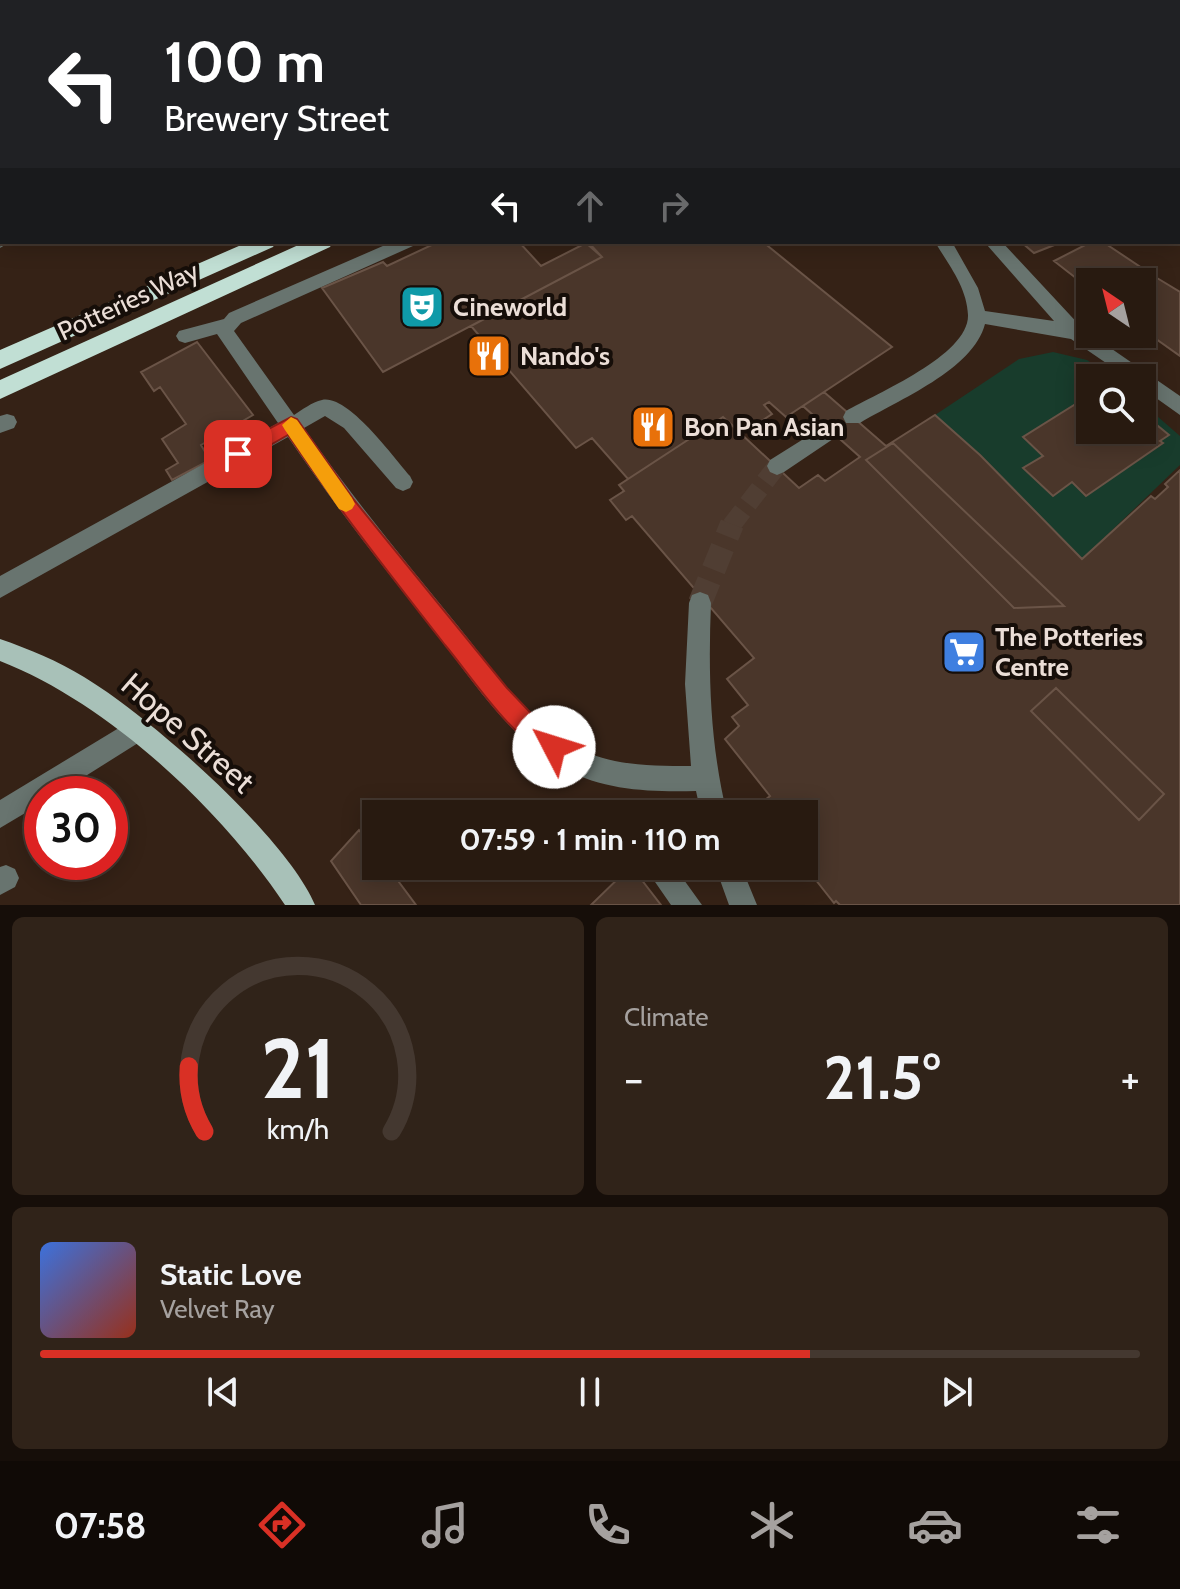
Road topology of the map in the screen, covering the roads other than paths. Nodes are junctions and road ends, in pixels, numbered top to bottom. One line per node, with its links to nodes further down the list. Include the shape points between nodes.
1 (261, 244): 12 (highway, Potteries Way)
2 (319, 244): 15 (highway, Potteries Way)
3 (403, 244): 7 (street)
4 (944, 244): 6 (street, via 965,277)
5 (995, 245): 8 (street)
6 (976, 316): 9 (street); 17 (street, via 971,337 956,353)
7 (230, 321): 10 (street); 18 (street, via 224,331)
8 (1076, 333)
9 (1076, 334)
10 (185, 336)
11 (1098, 348): 13 (street)
12 (0, 360)
13 (1121, 364)
14 (1156, 389): 16 (street)
15 (0, 390)
16 (1180, 407)
17 (853, 417)
18 (291, 424): 21 (street, via 325,407 351,422); 22 (street); 26 (street, via 356,518 535,733 573,760 607,772 649,779)
19 (829, 431): 20 (street)
20 (777, 466)
21 (403, 482)
22 (0, 588)
23 (700, 603): 26 (street, via 697,727)
24 (0, 650): 25 (main road, Hope Street, via 60,675)
25 (137, 729): 28 (street); 31 (main road, Hope Street, via 232,815)
26 (705, 778): 27 (street)
27 (710, 800)
28 (0, 815)
29 (668, 880): 32 (street)
30 (733, 880): 33 (street)
31 (301, 905)
32 (688, 905)
33 (743, 905)

